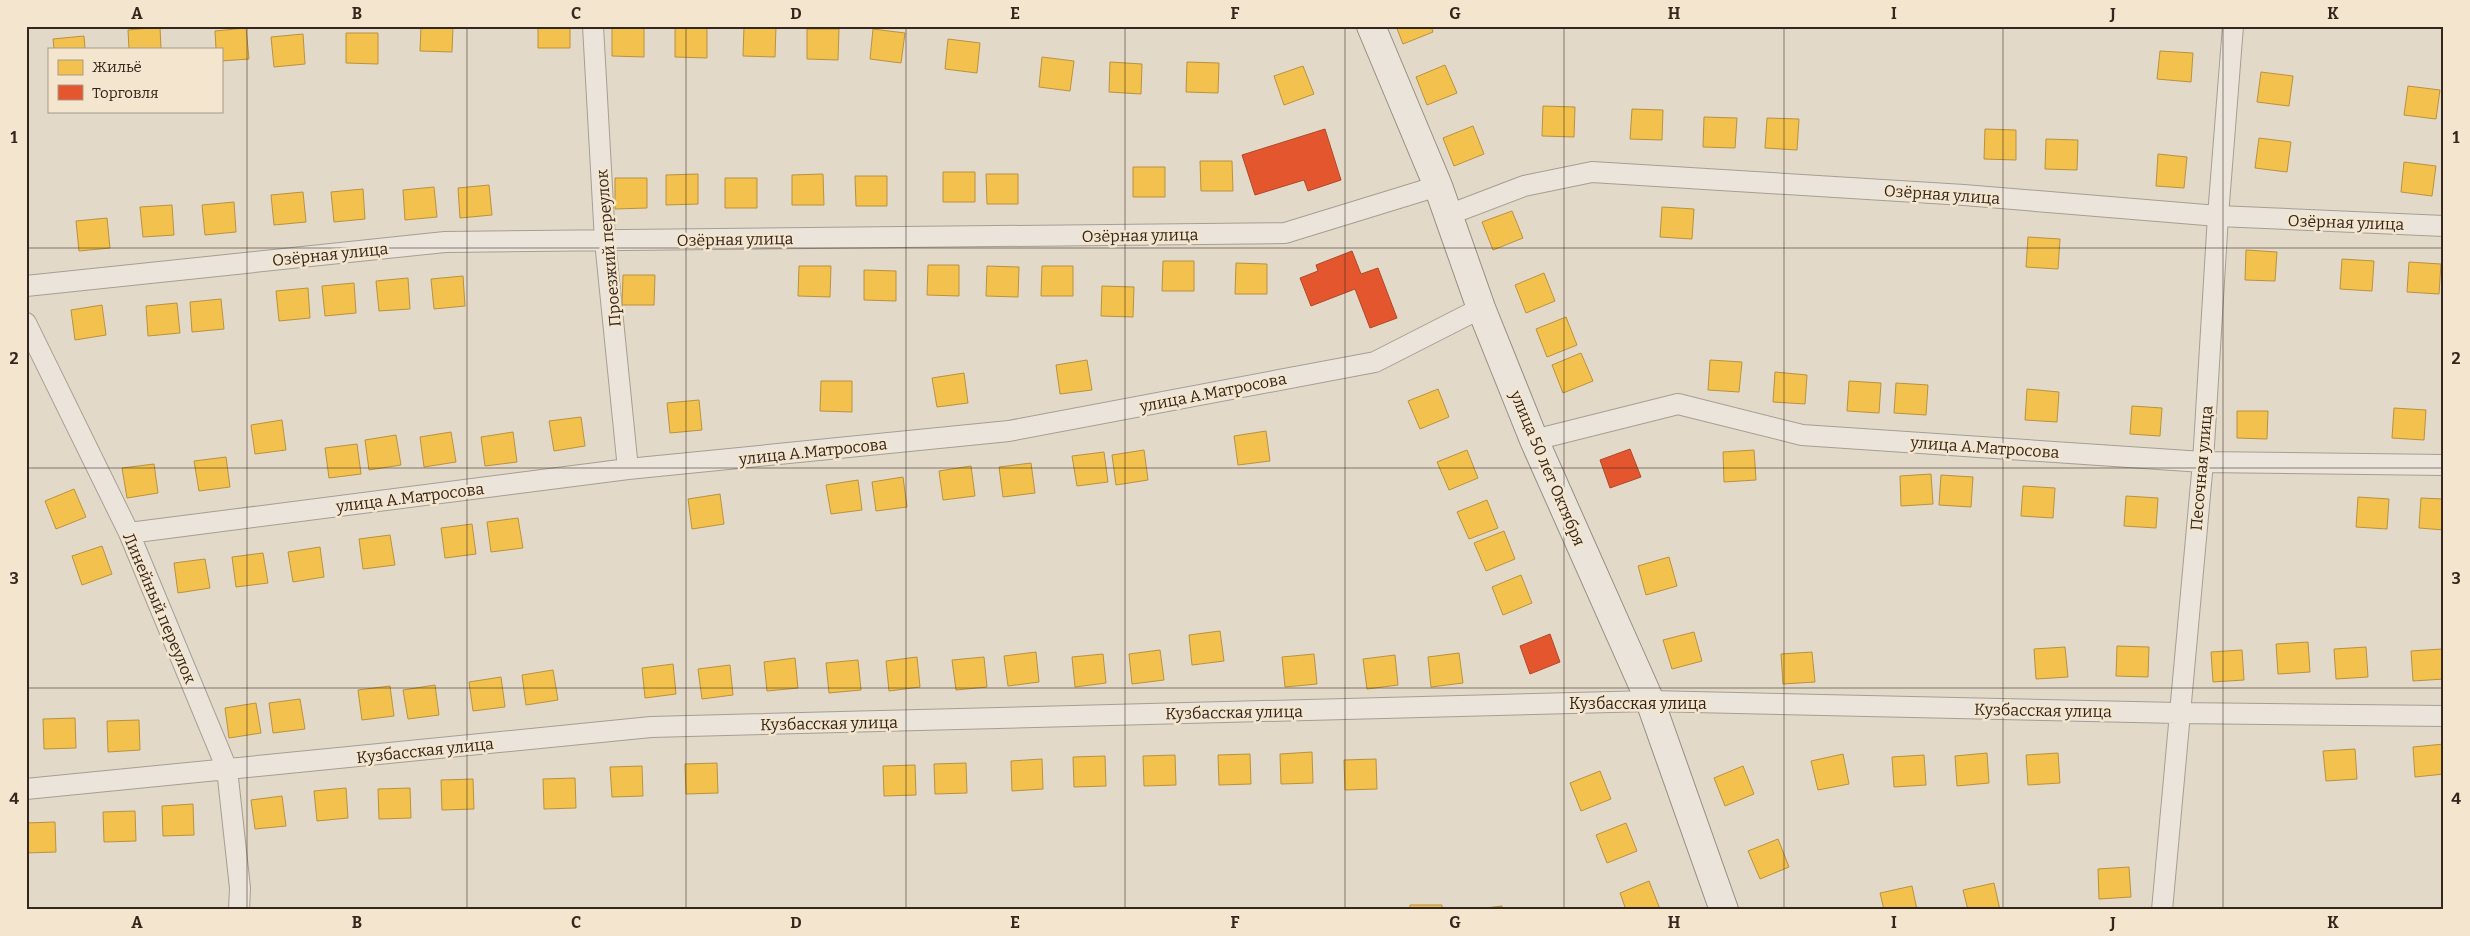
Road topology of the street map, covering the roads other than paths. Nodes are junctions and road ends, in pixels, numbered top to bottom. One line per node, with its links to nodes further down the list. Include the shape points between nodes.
1 (593, 26): 8 (street, Проезжий переулок)
2 (1371, 26): 4 (main road, улица 50 лет Октября)
3 (2233, 26): 6 (street, Песочная улица)
4 (1438, 186): 5 (main road, улица 50 лет Октября); 8 (street, Озёрная улица, via 1285,233)
5 (1448, 216): 6 (street, Озёрная улица, via 1524,186 1592,172 1964,195); 10 (main road, улица 50 лет Октября)
6 (2218, 216): 7 (street, Озёрная улица); 13 (street, Песочная улица)
7 (2444, 226)
8 (606, 241): 9 (street, Озёрная улица, via 445,242); 15 (street, Проезжий переулок)
9 (26, 286)
10 (1481, 308): 12 (main road, улица 50 лет Октября); 15 (street, улица А.Матросова, via 1375,362 1028,428)
11 (26, 322): 16 (street, Линейный переулок)
12 (1534, 440): 13 (street, улица А.Матросова, via 1678,404 1802,435); 17 (main road, улица 50 лет Октября)
13 (2203, 462): 14 (street, улица А.Матросова); 18 (street, Песочная улица)
14 (2444, 465)
15 (628, 469): 16 (street, улица А.Матросова)
16 (129, 533): 20 (street, Линейный переулок)
17 (1650, 701): 18 (street, Кузбасская улица); 20 (street, Кузбасская улица, via 651,727); 23 (main road, улица 50 лет Октября)
18 (2178, 713): 19 (street, Кузбасская улица); 24 (street, Песочная улица)
19 (2444, 716)
20 (227, 769): 21 (street, Кузбасская улица); 22 (street, Линейный переулок, via 240,888)
21 (26, 789)
22 (239, 910)
23 (1724, 910)
24 (2162, 910)

